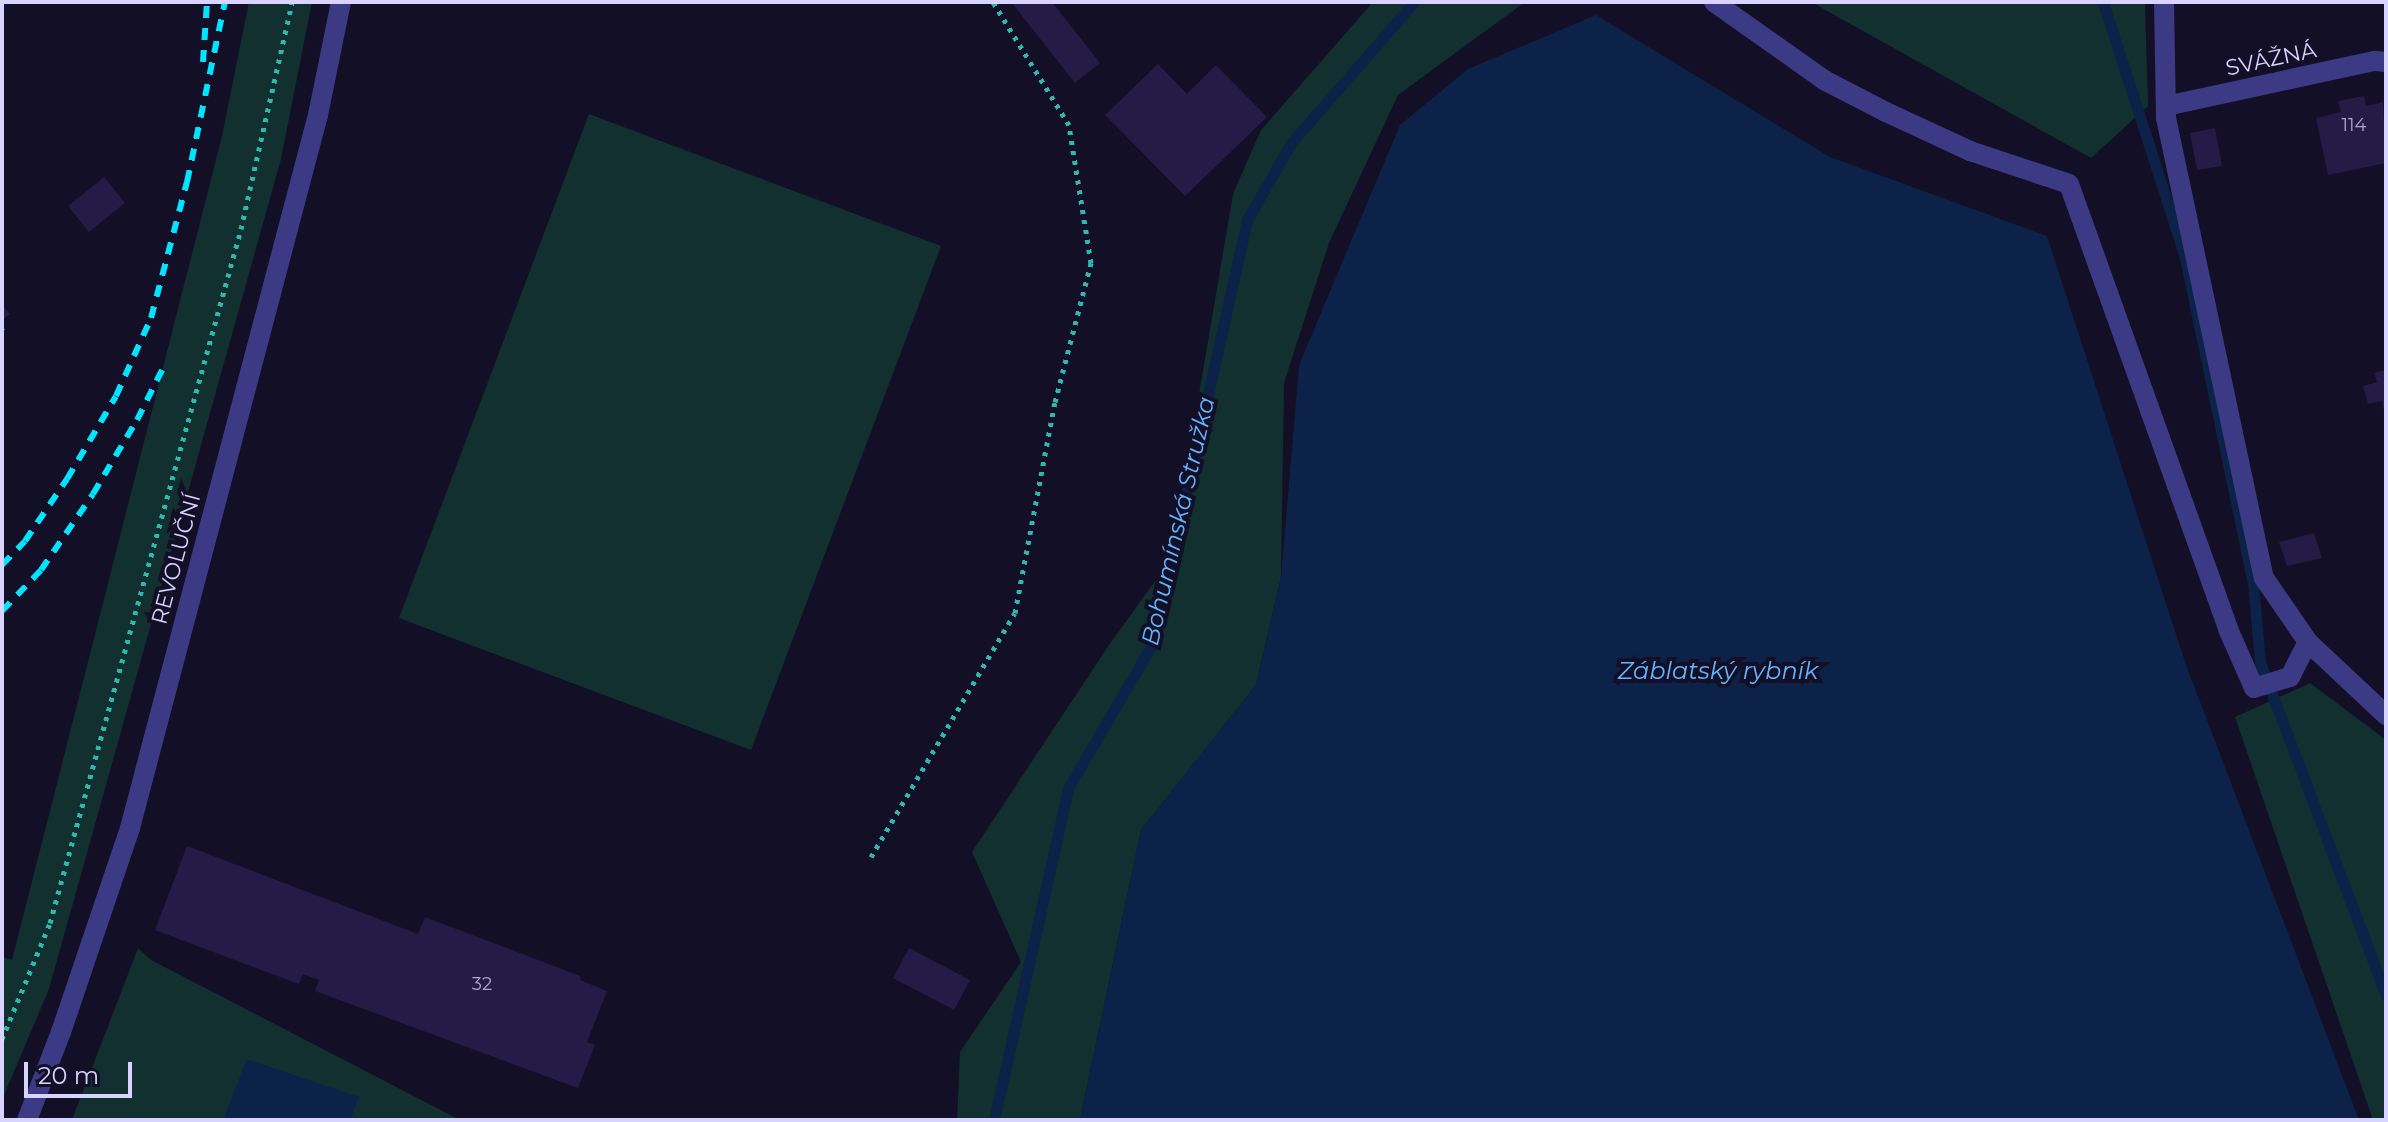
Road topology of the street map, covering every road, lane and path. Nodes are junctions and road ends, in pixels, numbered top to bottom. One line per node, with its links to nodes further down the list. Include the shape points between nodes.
1 (292, 2): 11 (path, via 241,229 54,908)
2 (341, 2): 12 (street, REVOLUČNÍ, via 318,115 130,828)
3 (993, 2): 10 (path, via 1069,125 1091,263 1055,402 1015,613)
4 (1714, 2): 8 (street, via 1824,80 1886,112 1970,151 2069,184 2254,688 2290,677)
5 (2164, 2): 7 (street)
6 (2386, 62): 7 (street, SVÁŽNÁ)
7 (2166, 106): 8 (street, via 2264,578)
8 (2308, 642): 9 (street)
9 (2386, 715)
10 (871, 857)
11 (2, 1039)
12 (27, 1120)

